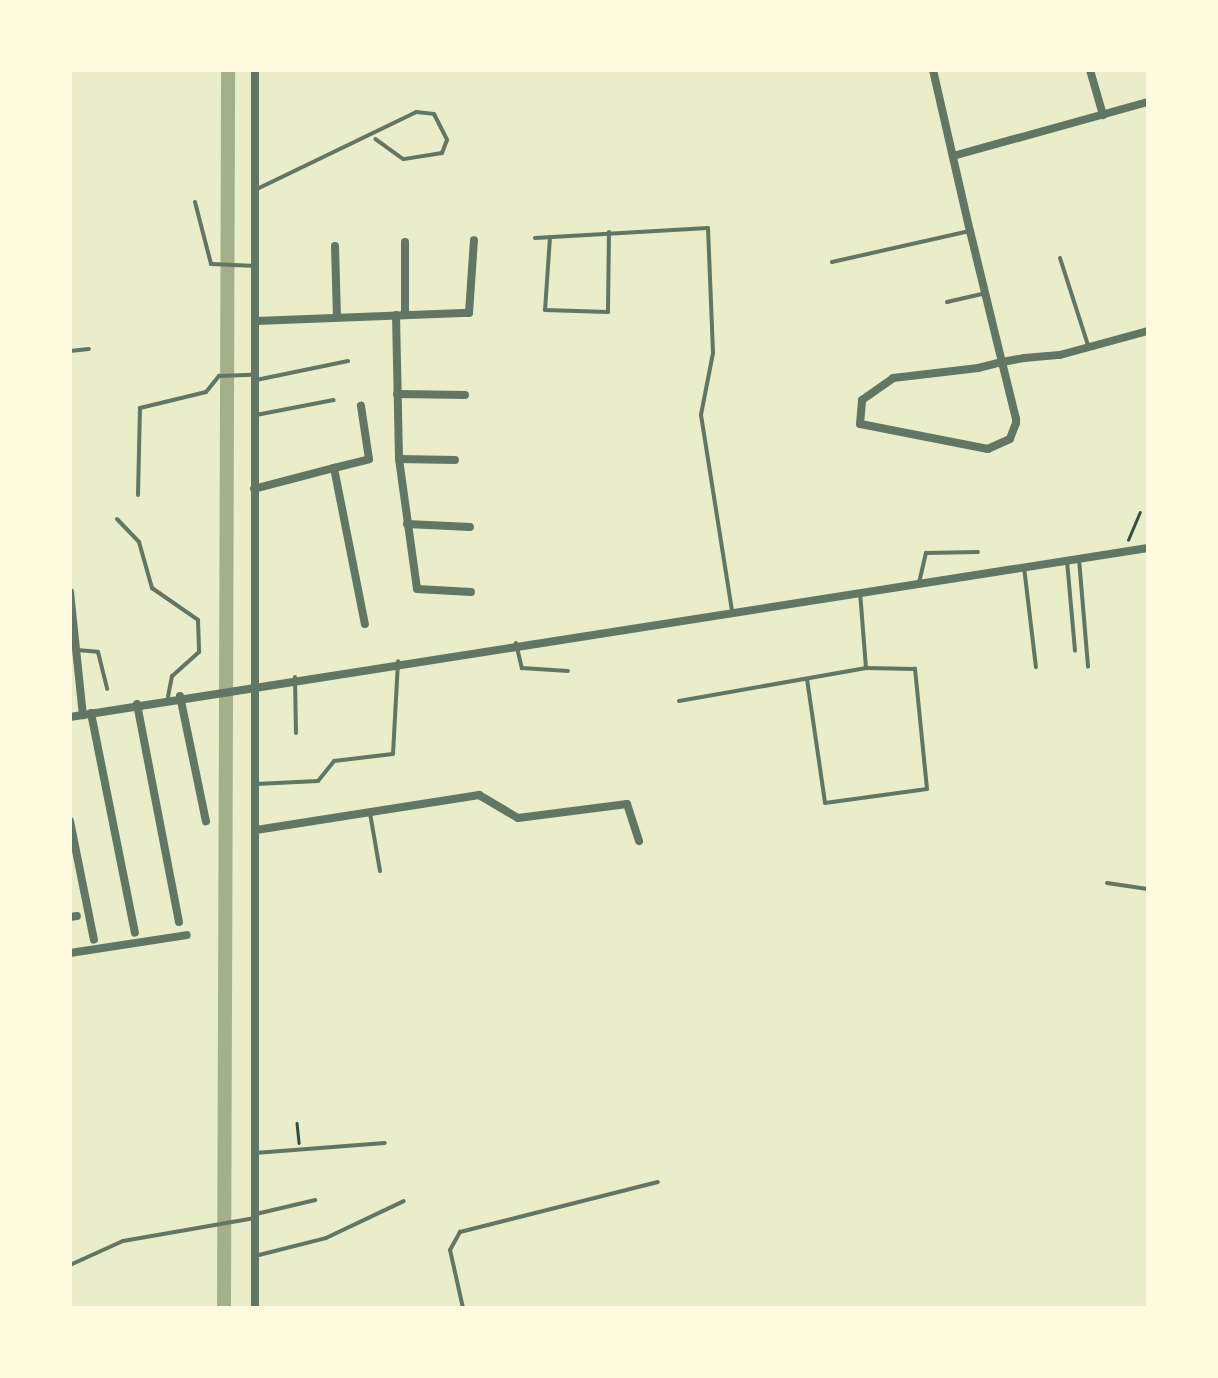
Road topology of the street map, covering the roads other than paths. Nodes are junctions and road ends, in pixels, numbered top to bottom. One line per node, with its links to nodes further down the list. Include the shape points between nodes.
1 (255, 70): 8 (street)
2 (933, 70): 7 (street)
3 (1090, 70): 5 (street)
4 (1148, 102): 5 (street)
5 (1102, 114): 7 (street)
6 (375, 139): 6 (lane, via 403,159 442,152 447,140 442,122 425,111); 8 (lane)
7 (953, 156): 11 (street)
8 (256, 190): 19 (street)
9 (196, 202): 19 (lane, via 209,260 224,267)
10 (610, 231): 12 (lane); 12 (lane, via 608,312 545,310); 54 (lane, via 708,228 712,353 700,415)
11 (970, 231): 18 (lane); 20 (street)
12 (550, 236): 13 (lane)
13 (534, 238)
14 (474, 240): 22 (street, via 472,311)
15 (404, 242): 22 (street)
16 (335, 246): 23 (street)
17 (1060, 258): 26 (lane)
18 (832, 262)
19 (256, 266): 24 (street)
20 (985, 293): 21 (lane); 30 (street)
21 (948, 302)
22 (400, 315): 23 (street); 32 (street)
23 (337, 316): 24 (street)
24 (256, 321): 31 (street)
25 (1148, 331): 26 (street)
26 (1088, 345): 30 (street)
27 (89, 349): 28 (lane)
28 (70, 350)
29 (348, 361): 31 (lane)
30 (1002, 362): 30 (street, via 1016,423 1000,447 860,424 862,400 881,382)
31 (256, 378): 36 (street); 41 (lane, via 224,376 206,392 140,408)
32 (397, 394): 33 (street); 37 (street)
33 (465, 395)
34 (334, 400): 36 (lane)
35 (361, 406): 39 (street, via 369,459)
36 (256, 415): 40 (street)
37 (399, 460): 38 (street); 43 (street)
38 (455, 460)
39 (334, 468): 40 (street); 55 (street)
40 (254, 489): 66 (street)
41 (138, 495)
42 (117, 519): 69 (lane, via 138,542 152,588 198,620 196,659 172,676)
43 (408, 524): 44 (street); 52 (street, via 420,592)
44 (470, 527)
45 (1148, 548): 47 (street)
46 (978, 552): 50 (lane, via 926,553)
47 (1080, 559): 48 (street); 61 (lane)
48 (1067, 561): 49 (street); 57 (lane)
49 (1024, 567): 50 (street); 60 (lane)
50 (919, 583): 53 (street)
51 (70, 592): 58 (street)
52 (472, 592)
53 (860, 592): 54 (street); 62 (lane)
54 (732, 611): 56 (street)
55 (366, 624)
56 (516, 643): 59 (street); 63 (lane, via 522,668)
57 (1075, 651)
58 (75, 656): 67 (lane, via 98,652); 72 (street)
59 (398, 661): 64 (street); 75 (lane, via 392,754 334,760 318,781)
60 (1036, 667)
61 (1088, 667)
62 (866, 668): 65 (lane); 65 (lane, via 916,669 927,788 824,803)
63 (568, 671)
64 (295, 678): 66 (street); 74 (lane)
65 (807, 678): 70 (lane)
66 (257, 684): 68 (street); 75 (street)
67 (108, 689)
68 (180, 696): 69 (street); 78 (street)
69 (168, 698): 71 (street)
70 (678, 701)
71 (137, 704): 72 (street); 84 (street)
72 (87, 714): 73 (street); 85 (street)
73 (70, 718)
74 (296, 733)
75 (256, 784): 79 (street)
76 (370, 808): 79 (street); 80 (street, via 478,796 518,818 620,803 631,808); 81 (lane)
77 (70, 821): 87 (street)
78 (206, 821)
79 (256, 830): 90 (street)
80 (639, 841)
81 (380, 870)
82 (1106, 884): 83 (lane)
83 (1148, 888)
84 (179, 922)
85 (134, 933)
86 (186, 935): 88 (street)
87 (94, 940)
88 (70, 953)
89 (384, 1143): 90 (lane)
90 (255, 1153): 94 (street)
91 (658, 1182): 98 (lane, via 460,1232 450,1250)
92 (316, 1200): 94 (lane)
93 (404, 1201): 95 (lane, via 326,1238)
94 (256, 1216): 95 (street); 96 (lane, via 124,1241)
95 (255, 1256): 97 (street)
96 (70, 1265)
97 (256, 1308)
98 (463, 1308)

